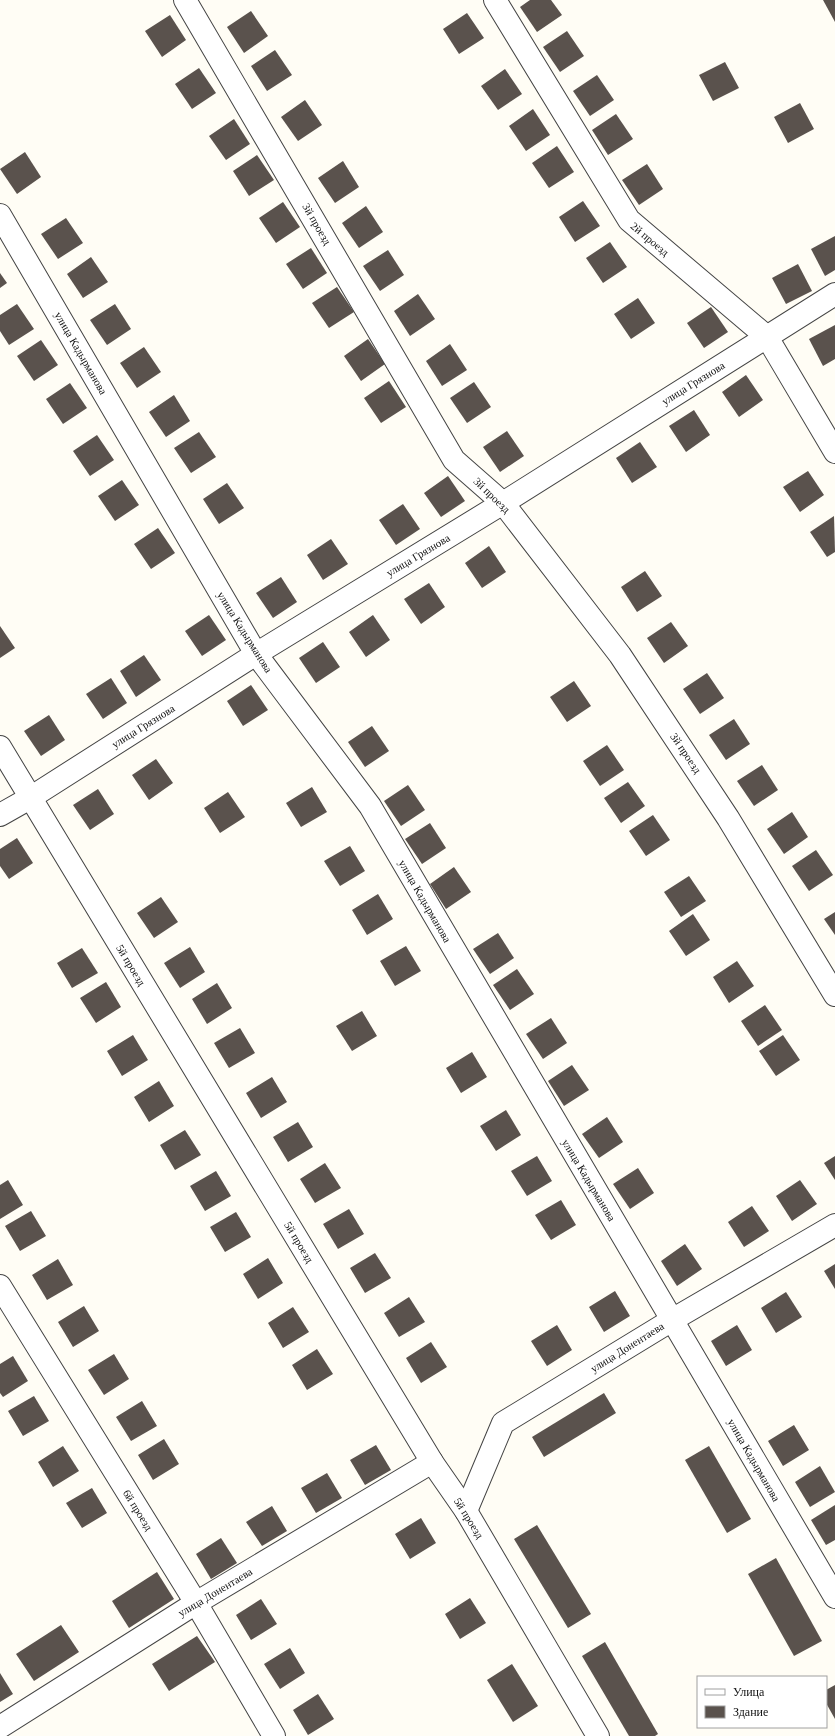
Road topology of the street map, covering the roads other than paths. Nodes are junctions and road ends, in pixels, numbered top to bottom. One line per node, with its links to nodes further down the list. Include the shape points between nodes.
1 (185, 0): 7 (street, 3й проезд, via 454,460)
2 (495, 0): 5 (street, 2й проезд, via 628,220)
3 (0, 215): 8 (street, улица Кадырманова)
4 (835, 294): 5 (street, улица Грязнова)
5 (767, 337): 6 (street, 2й проезд); 7 (street, улица Грязнова)
6 (835, 452)
7 (503, 503): 8 (street, улица Грязнова); 12 (street, 3й проезд, via 620,655 728,818)
8 (256, 654): 10 (street, улица Грязнова); 15 (street, улица Кадырманова, via 370,806)
9 (0, 747): 10 (street, 5й проезд)
10 (30, 798): 11 (street, улица Грязнова); 16 (street, 5й проезд)
11 (0, 815)
12 (835, 995)
13 (835, 1225): 15 (street, улица Донентаева)
14 (0, 1286): 19 (street, 6й проезд)
15 (672, 1320): 17 (street, улица Донентаева, via 503,1423); 18 (street, улица Кадырманова)
16 (432, 1462): 17 (street, 5й проезд); 19 (street, улица Донентаева)
17 (466, 1511): 22 (street, 5й проезд)
18 (835, 1597)
19 (196, 1603): 20 (street, улица Донентаева); 21 (street, 6й проезд)
20 (0, 1727)
21 (274, 1736)
22 (598, 1736)

